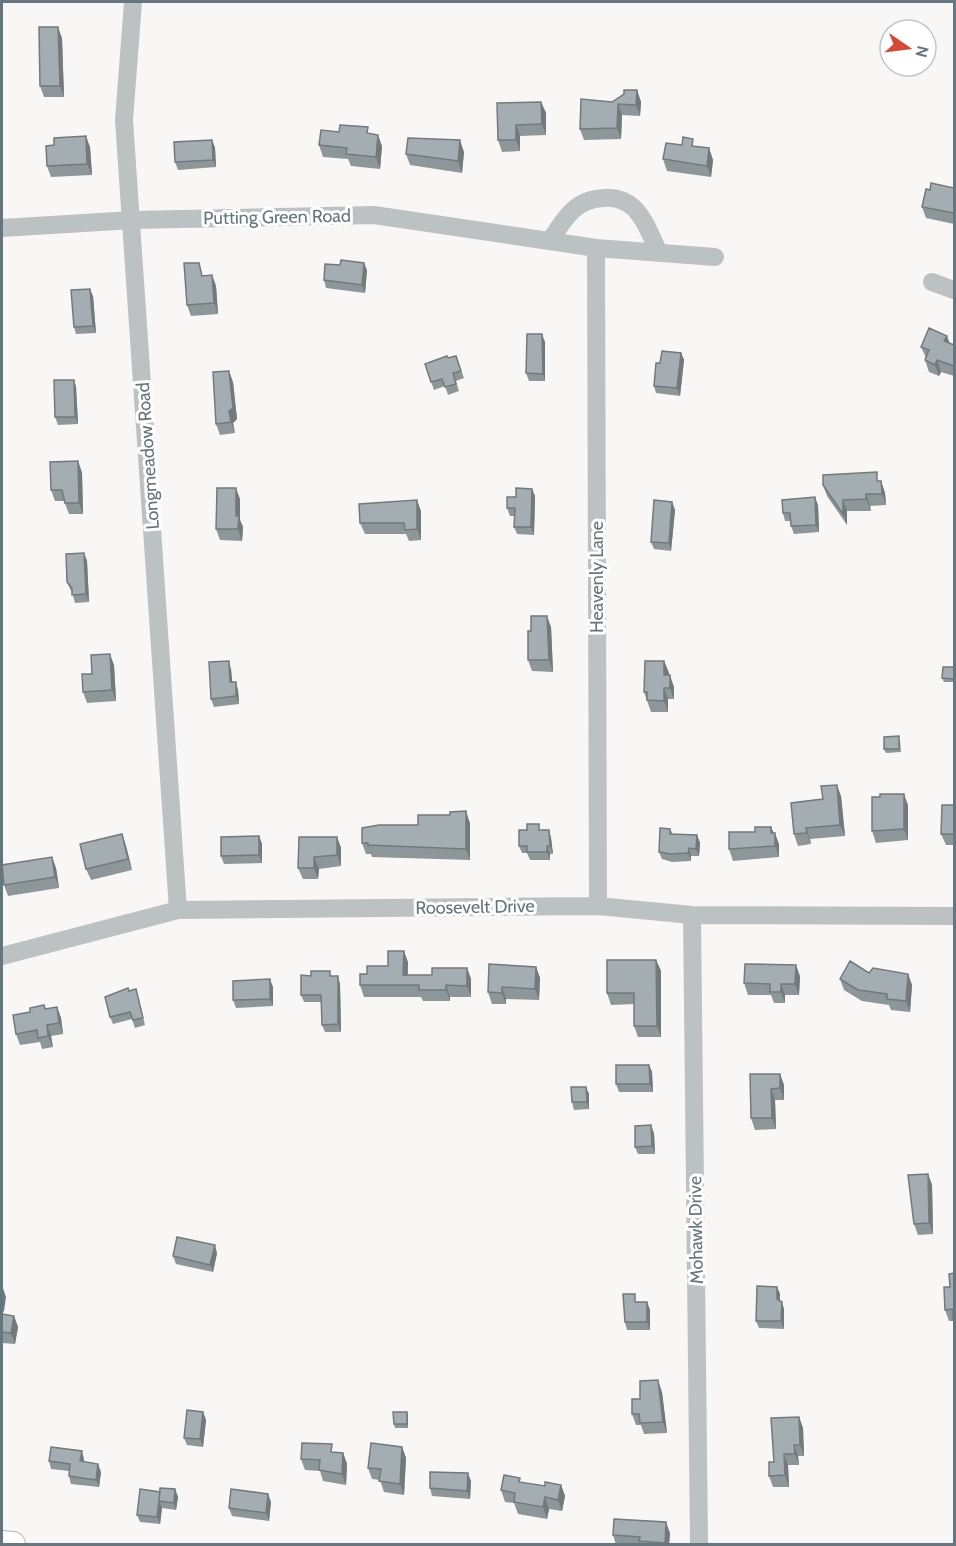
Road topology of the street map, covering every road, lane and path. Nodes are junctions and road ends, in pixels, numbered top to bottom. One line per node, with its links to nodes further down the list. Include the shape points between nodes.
1 (133, 2): 2 (street, Longmeadow Road, via 124,120)
2 (133, 220): 3 (street, Putting Green Road); 4 (street, Putting Green Road, via 374,215); 11 (street, Longmeadow Road)
3 (2, 228)
4 (550, 242): 5 (street, Putting Green Road); 6 (street, via 578,204 592,198 611,198 634,208)
5 (596, 248): 6 (street, Putting Green Road); 10 (street, Heavenly Lane)
6 (659, 253): 7 (street, Putting Green Road)
7 (715, 257)
8 (932, 282): 9 (street)
9 (954, 290)
10 (598, 906): 11 (street, Roosevelt Drive); 12 (street, Roosevelt Drive)
11 (178, 910): 14 (street, Roosevelt Drive)
12 (692, 915): 13 (street, Roosevelt Drive); 17 (street, Mohawk Drive)
13 (954, 916)
14 (2, 956)
15 (2, 1543): 16 (main road)
16 (13, 1545)
17 (699, 1545)

